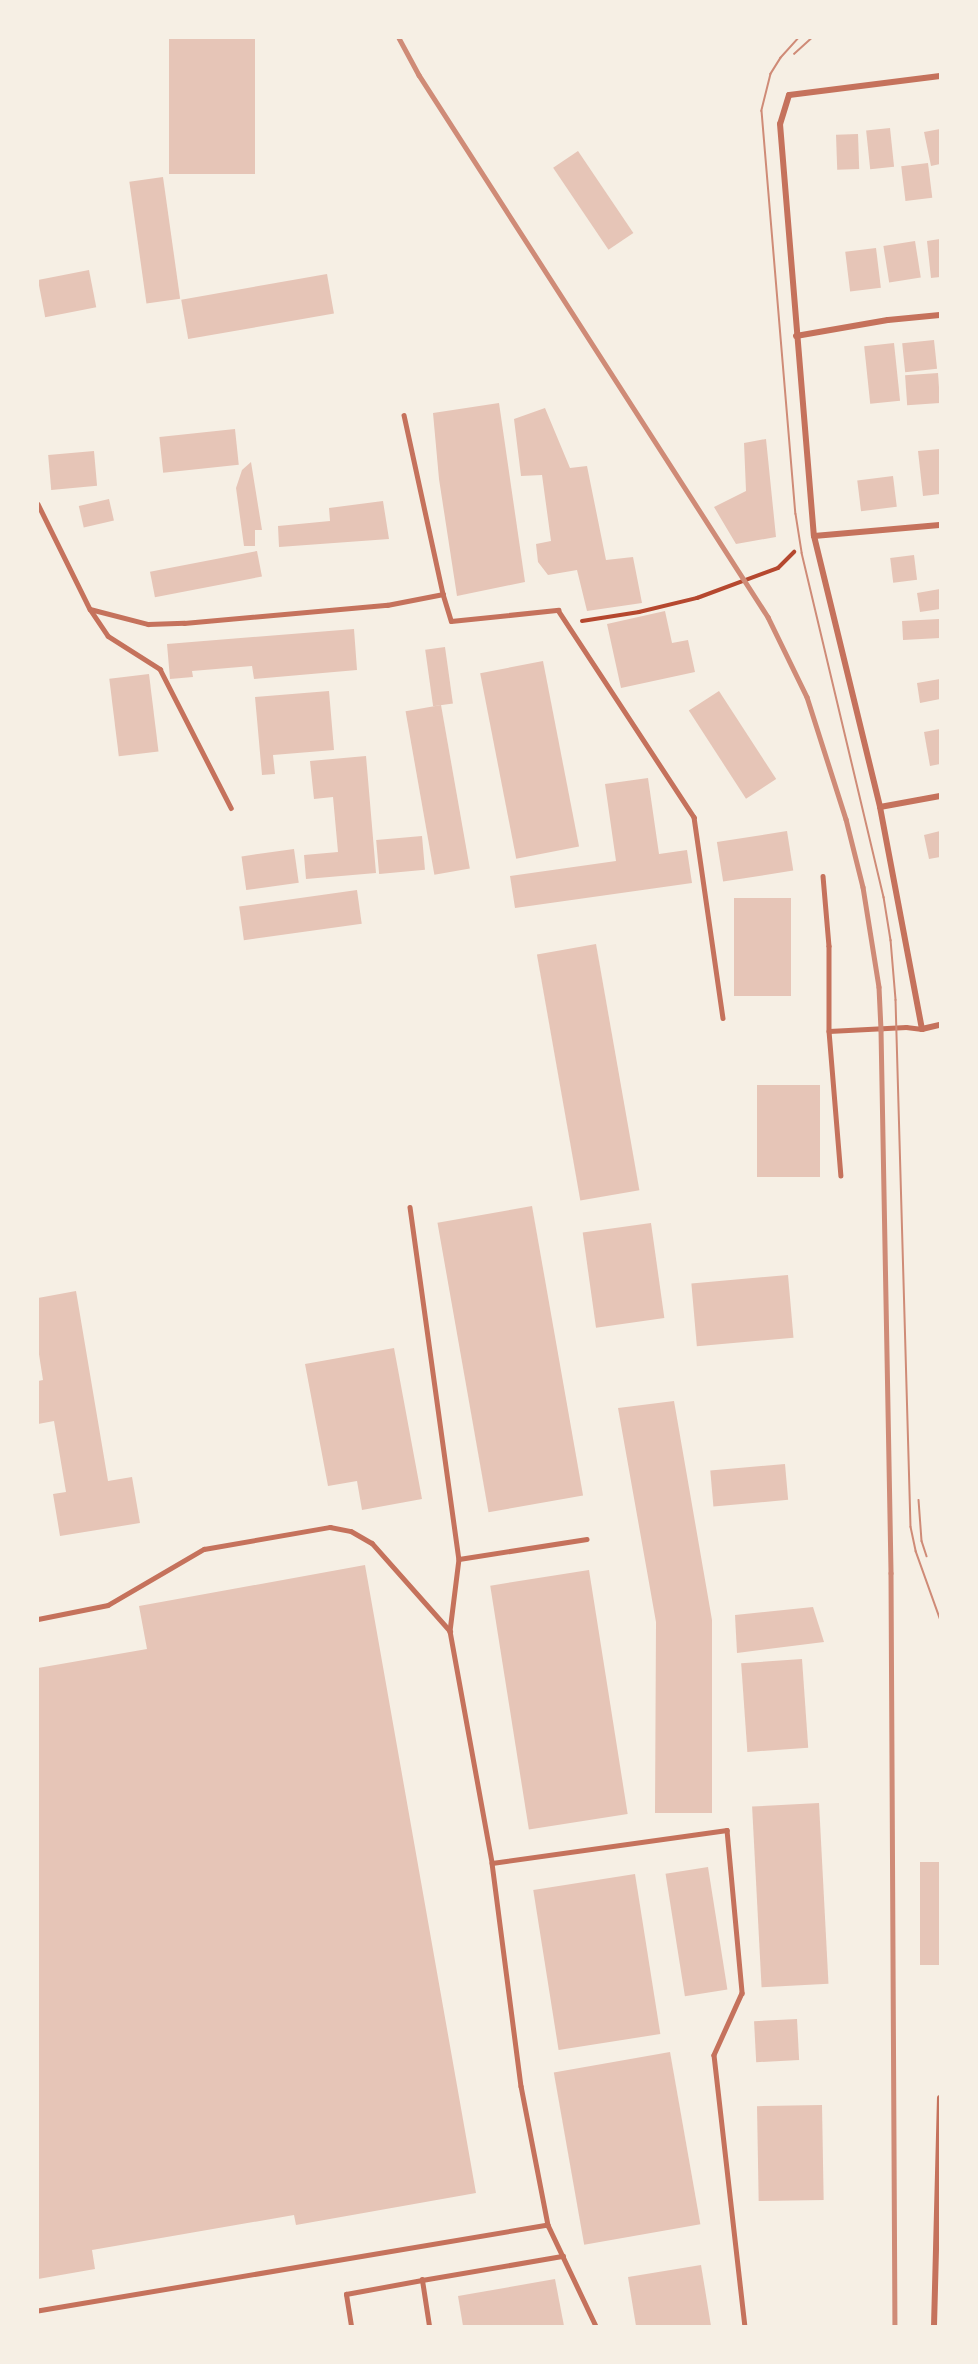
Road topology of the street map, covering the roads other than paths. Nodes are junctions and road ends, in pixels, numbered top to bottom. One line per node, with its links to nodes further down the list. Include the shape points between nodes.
1 (940, 76): 3 (street, via 789,95 780,124)
2 (940, 315): 3 (street)
3 (795, 336): 7 (street)
4 (404, 415): 8 (lane)
5 (38, 504): 9 (lane)
6 (940, 525): 7 (street)
7 (814, 536): 11 (street)
8 (443, 594): 9 (lane, via 387,605 184,623 148,624); 14 (lane, via 451,621 558,610 694,817)
9 (90, 609): 12 (lane, via 108,636 160,669)
10 (940, 796): 11 (street)
11 (880, 807): 16 (street)
12 (231, 808)
13 (823, 876): 17 (lane, via 829,946)
14 (723, 1018)
15 (940, 1025): 16 (street)
16 (922, 1029): 17 (lane)
17 (829, 1031): 18 (lane)
18 (841, 1176)
19 (410, 1207): 21 (lane)
20 (586, 1539): 21 (lane)
21 (459, 1559): 23 (lane)
22 (38, 1619): 23 (lane, via 108,1605 204,1549 330,1527 351,1531 372,1543)
23 (450, 1631): 24 (lane)
24 (492, 1863): 26 (lane, via 521,2086); 33 (lane, via 727,1830 742,1993 714,2055)
25 (940, 2098): 34 (street)
26 (548, 2226): 27 (lane); 29 (lane)
27 (563, 2256): 28 (lane); 32 (lane)
28 (422, 2280): 30 (lane, via 346,2294); 31 (lane)
29 (38, 2311)
30 (351, 2326)
31 (429, 2326)
32 (596, 2326)
33 (745, 2326)
34 (934, 2326)

